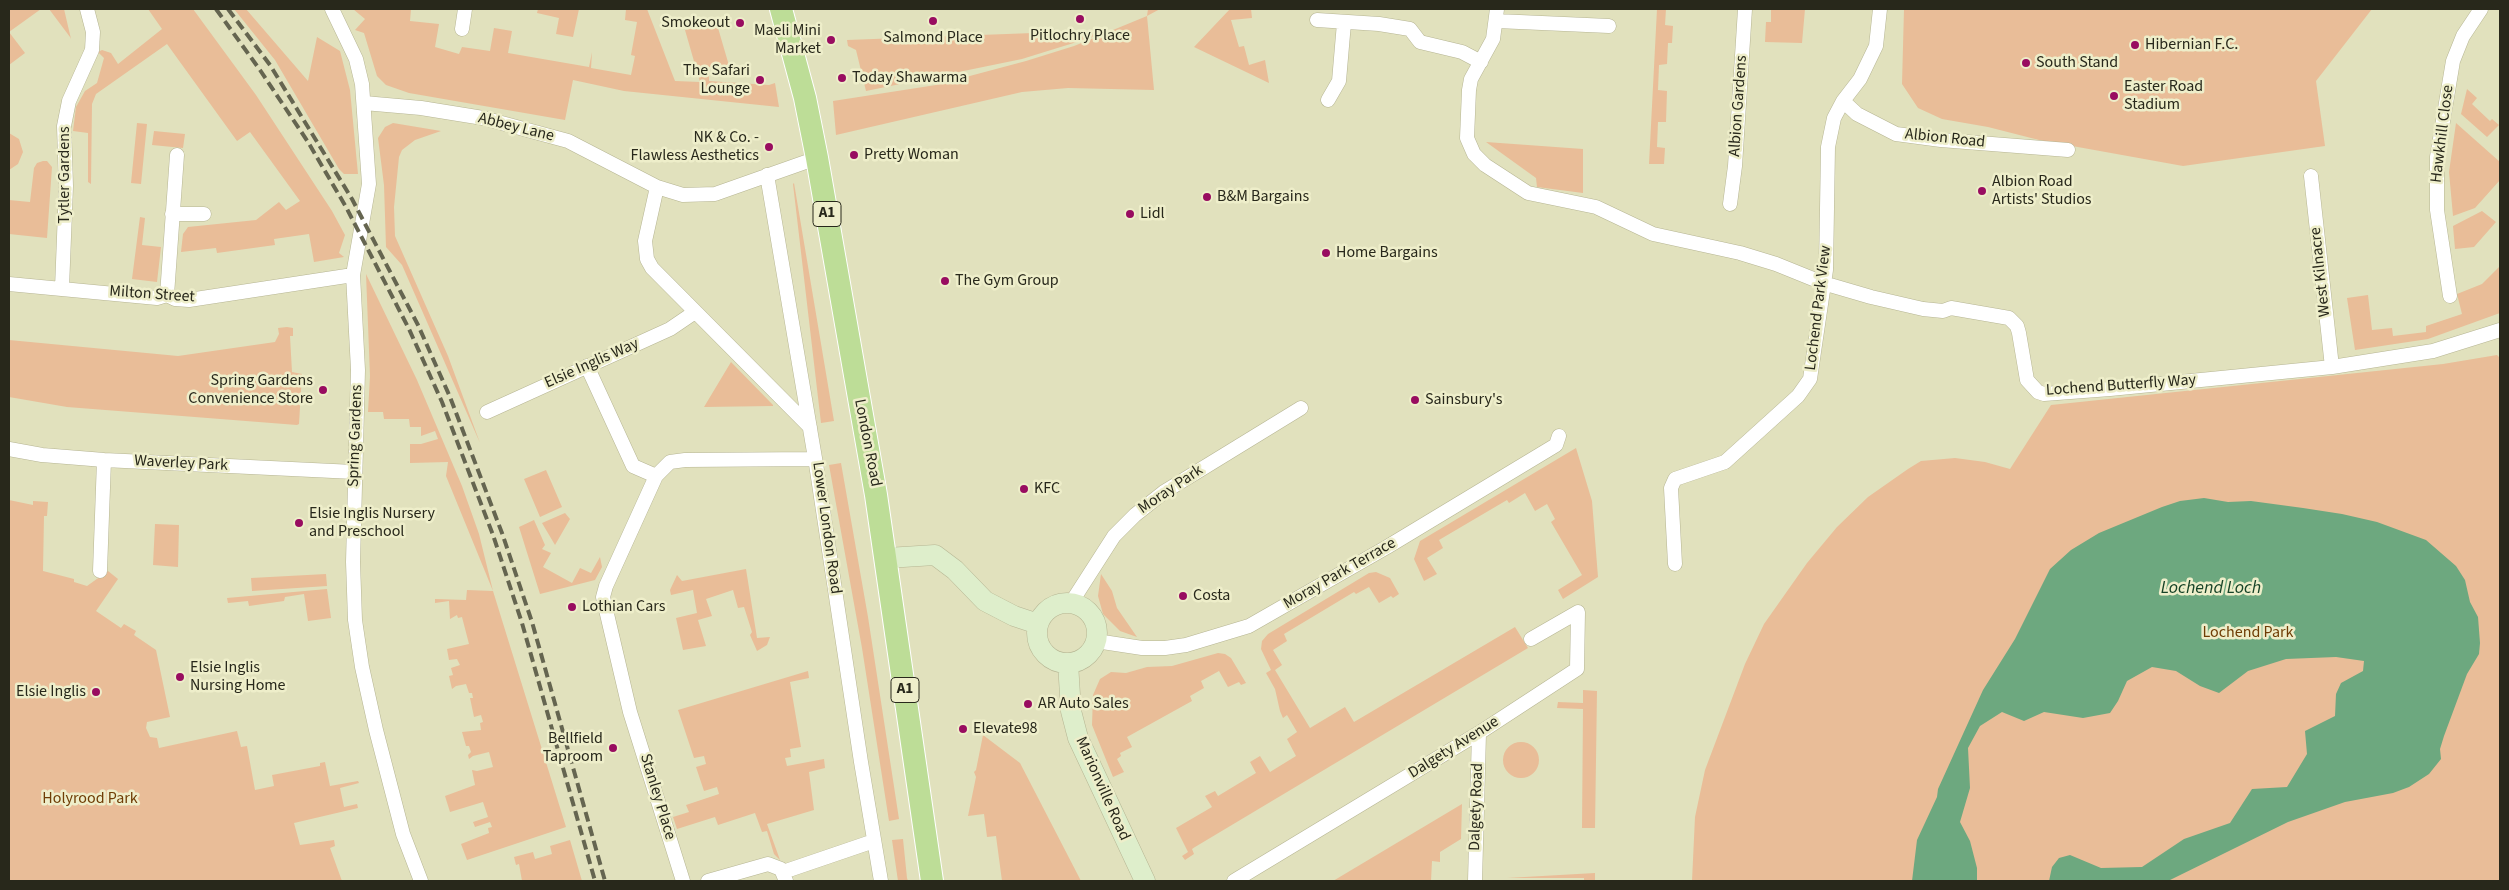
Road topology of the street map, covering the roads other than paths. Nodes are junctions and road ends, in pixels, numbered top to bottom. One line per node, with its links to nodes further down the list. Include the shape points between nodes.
1 (87, 9): 29 (street, Tytler Gardens, via 92,28 92,50 69,101 64,126 66,186)
2 (332, 9): 16 (street, Spring Gardens, via 356,59)
3 (465, 9): 12 (street)
4 (781, 9): 19 (main road, London Road / A1)
5 (1745, 9): 23 (street, Albion Gardens)
6 (1880, 9): 15 (street, via 1879,32 1868,64)
7 (2481, 9): 31 (street, Hawkhill Close, via 2457,48 2437,157 2436,210)
8 (1497, 15): 11 (street); 13 (street, Lochend Butterfly Way, via 1493,39)
9 (1317, 20): 10 (street)
10 (1344, 23): 13 (street, via 1410,29 1420,42 1462,52); 14 (street, via 1339,81)
11 (1610, 26)
12 (462, 29)
13 (1481, 62): 27 (street, Lochend Butterfly Way, via 1471,79 1467,138 1474,154 1485,164 1528,193 1596,207 1653,234 1740,253)
14 (1328, 100)
15 (1843, 101): 17 (street, Albion Road, via 1857,114 1896,134); 27 (street, Lochend Park View, via 1834,118 1828,147 1827,248)
16 (364, 103): 22 (street, Abbey Lane, via 483,118 568,141); 26 (street, Spring Gardens, via 369,184)
17 (2068, 150)
18 (177, 155): 24 (street)
19 (817, 158): 20 (street, Abbey Lane); 45 (main road, London Road / A1)
20 (767, 175): 22 (street, Abbey Lane, via 706,195 684,195); 38 (street, Lower London Road)
21 (2310, 176): 35 (street, West Kilnacre)
22 (658, 187): 32 (street, via 645,241 647,259)
23 (1730, 204)
24 (172, 214): 25 (street); 30 (street)
25 (204, 214)
26 (353, 275): 30 (street, Milton Street, via 189,300); 43 (street, Spring Gardens, via 358,370)
27 (1823, 283): 35 (street, Lochend Butterfly Way, via 1923,309 1943,311 1951,308 2009,318 2017,326 2029,384 2044,394); 46 (street, Lochend Park View, via 1814,369 1806,387 1725,462 1675,479 1672,488)
28 (9, 284): 29 (street, Milton Street)
29 (62, 288): 30 (street, Milton Street, via 157,298)
30 (167, 295)
31 (2450, 296)
32 (695, 312): 34 (street, Elsie Inglis Way, via 670,329); 38 (street)
33 (2500, 330): 35 (street, Lochend Butterfly Way, via 2433,351)
34 (588, 366): 37 (street, Elsie Inglis Way); 44 (street, via 633,466)
35 (2332, 367)
36 (1301, 408): 48 (street, Moray Park, via 1152,501 1114,536)
37 (487, 412)
38 (810, 427): 42 (street, Lower London Road)
39 (1560, 436): 51 (street, Moray Park Terrace, via 1556,445 1249,626 1165,648)
40 (9, 449): 41 (street, Waverley Park)
41 (104, 460): 43 (street, Waverley Park); 47 (street)
42 (815, 460): 44 (street, via 679,461 670,462); 54 (street, Lower London Road)
43 (354, 472): 56 (street, Spring Gardens, via 353,578 359,653 403,834)
44 (656, 476): 57 (street, Stanley Place, via 603,597 630,712)
45 (887, 558): 49 (street, via 934,555 955,570 985,601); 60 (main road, London Road / A1)
46 (1675, 564)
47 (100, 571)
48 (1071, 603): 49 (street, via 1053,606); 51 (street, via 1089,613 1094,621)
49 (1038, 624): 52 (street, via 1036,635 1046,656)
50 (1531, 639): 53 (street, Dalgety Avenue, via 1578,612 1577,668)
51 (1096, 641): 52 (street, via 1086,657)
52 (1068, 663): 61 (street, Marionville Road, via 1071,711 1078,738)
53 (1479, 733): 62 (street, Dalgety Avenue); 63 (street, Dalgety Road)
54 (874, 841): 55 (street); 59 (street, Lower London Road)
55 (785, 877): 58 (street, via 775,865 768,864)
56 (421, 881)
57 (683, 881)
58 (708, 881)
59 (881, 881)
60 (932, 881)
61 (1145, 881)
62 (1234, 881)
63 (1475, 881)

